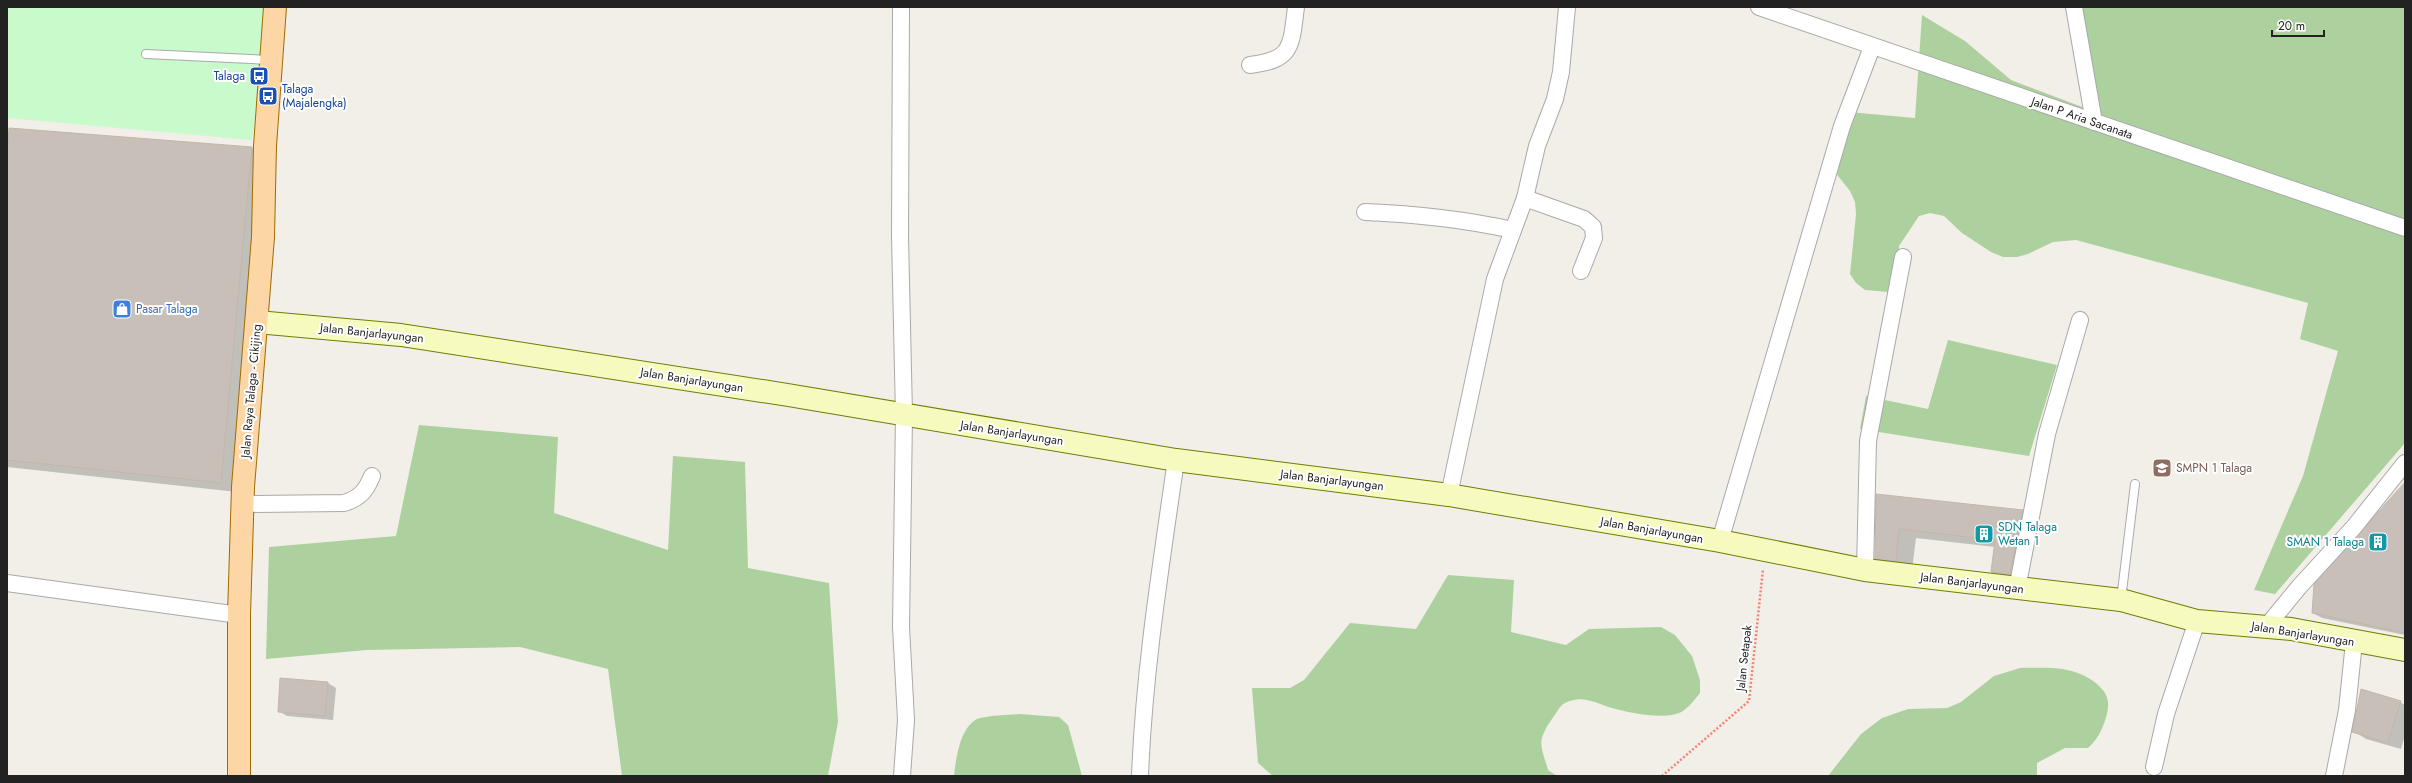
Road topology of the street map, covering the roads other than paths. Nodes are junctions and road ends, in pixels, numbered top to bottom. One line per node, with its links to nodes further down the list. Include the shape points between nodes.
1 (275, 7): 9 (main road, Jalan Raya Talaga - Cikijing)
2 (901, 7): 20 (street, via 900,236)
3 (1296, 7): 10 (street, via 1292,32 1282,56 1271,62)
4 (1567, 7): 12 (street, via 1561,72 1555,99 1537,146)
5 (1760, 7): 7 (street, Jalan P Aria Sacanata)
6 (2074, 7): 11 (street)
7 (1872, 47): 11 (street, Jalan P Aria Sacanata); 27 (street, via 1842,126)
8 (146, 54): 9 (lane)
9 (271, 60): 19 (main road, Jalan Raya Talaga - Cikijing)
10 (1250, 65)
11 (2094, 122): 14 (street, Jalan P Aria Sacanata)
12 (1525, 198): 15 (street); 17 (street, via 1584,219 1593,227 1594,238)
13 (1365, 212): 15 (street, via 1423,214)
14 (2405, 228)
15 (1513, 230): 25 (street, via 1495,279)
16 (1902, 257): 28 (street, via 1868,441)
17 (1581, 271)
18 (2080, 320): 30 (street, via 2047,434)
19 (257, 322): 20 (street, Jalan Banjarlayungan, via 401,335); 26 (main road, Jalan Raya Talaga - Cikijing)
20 (904, 415): 21 (street, Jalan Banjarlayungan); 39 (street, via 901,627 906,720)
21 (1176, 460): 25 (street, Jalan Banjarlayungan); 40 (street, via 1156,599)
22 (2405, 463): 34 (street, via 2354,527)
23 (372, 476): 26 (street, via 366,491 356,499 344,503)
24 (2135, 484): 31 (lane)
25 (1449, 495): 27 (street, Jalan Banjarlayungan)
26 (243, 504): 32 (main road, Jalan Raya Talaga - Cikijing)
27 (1720, 541): 28 (street, Jalan Banjarlayungan)
28 (1865, 570): 30 (street, Jalan Banjarlayungan)
29 (7, 583): 32 (street)
30 (2017, 589): 31 (street, Jalan Banjarlayungan)
31 (2121, 600): 33 (street, Jalan Banjarlayungan)
32 (239, 616): 38 (main road, Jalan Raya Talaga - Cikijing)
33 (2197, 621): 34 (street, Jalan Banjarlayungan); 37 (street, via 2166,714)
34 (2267, 626): 35 (street, Jalan Banjarlayungan)
35 (2354, 642): 36 (street, Jalan Banjarlayungan); 41 (street, via 2347,710)
36 (2405, 650)
37 (2154, 767)
38 (240, 776)
39 (902, 776)
40 (1140, 776)
41 (2334, 776)

